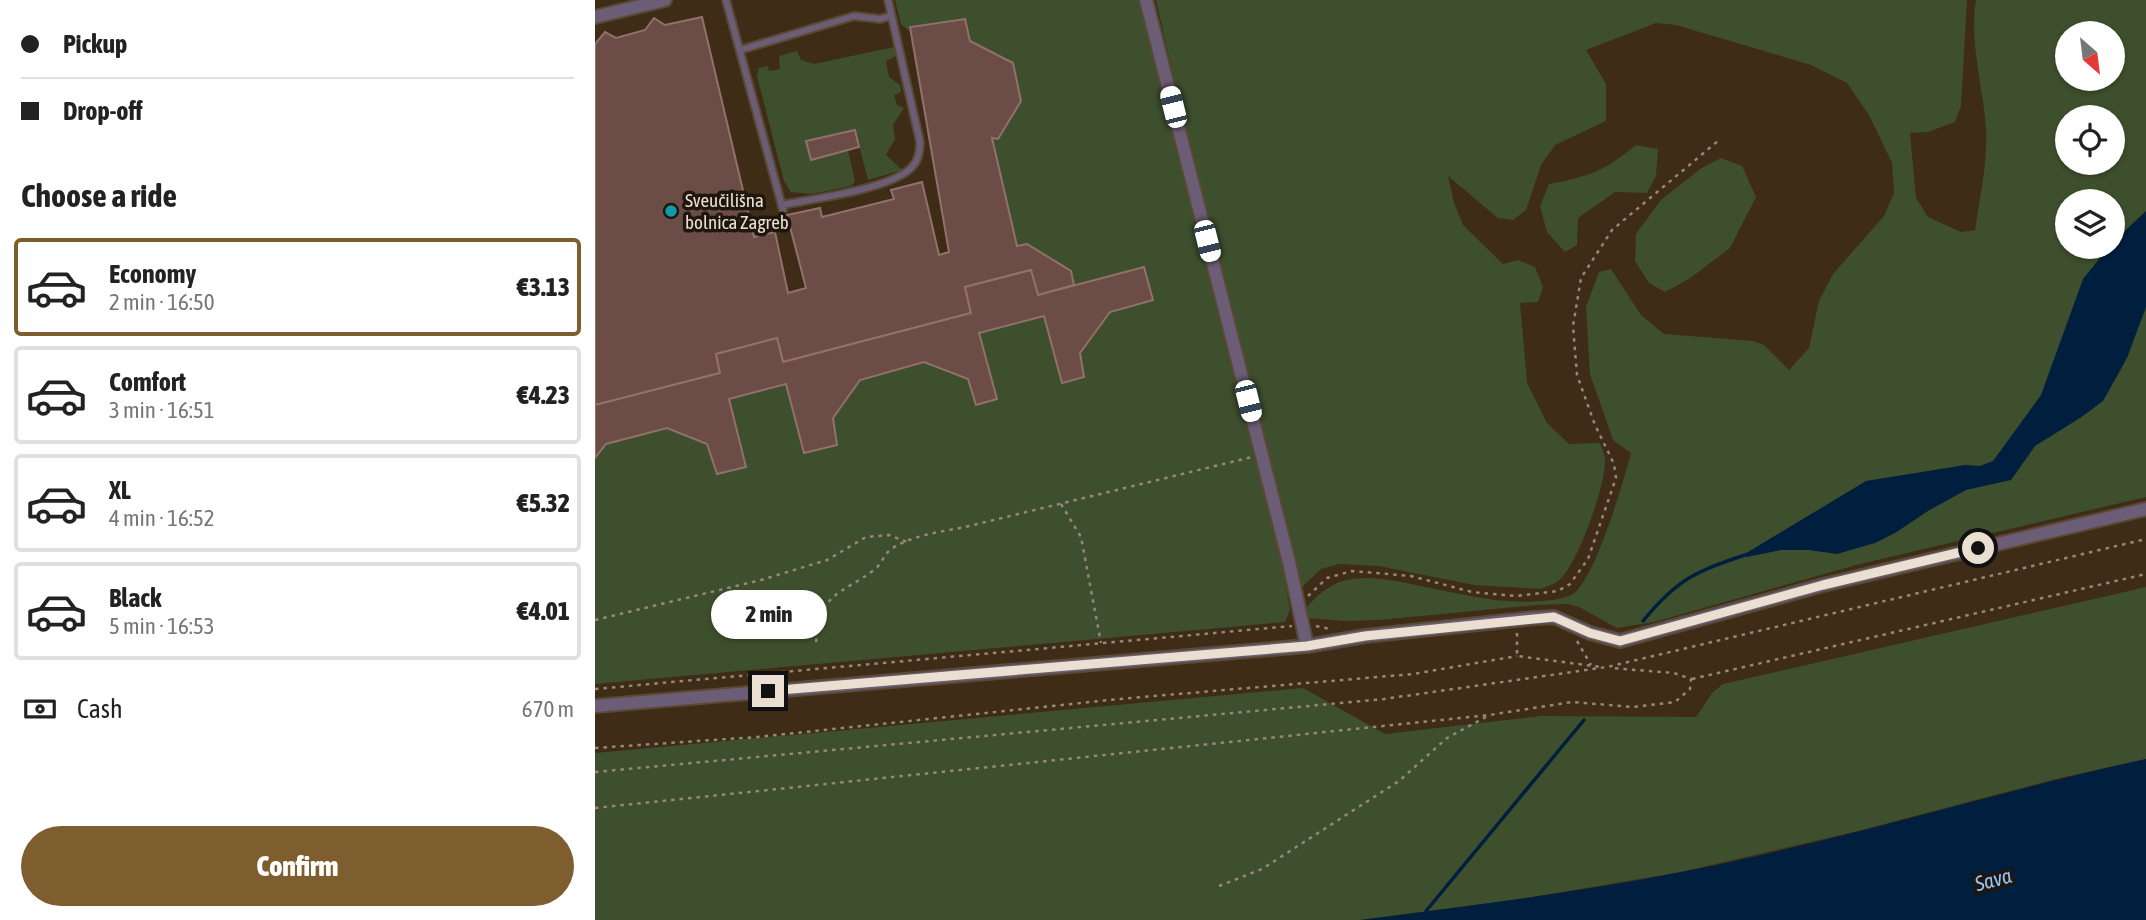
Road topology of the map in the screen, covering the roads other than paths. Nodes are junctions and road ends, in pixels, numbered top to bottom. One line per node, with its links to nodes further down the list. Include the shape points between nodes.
1 (665, 0): 6 (street)
2 (726, 0): 7 (lane)
3 (888, 0): 5 (lane)
4 (1146, 0): 9 (street)
5 (890, 16): 7 (lane, via 854,16); 7 (lane, via 920,142 913,166 882,183 783,207)
6 (595, 17)
7 (740, 50)
8 (2146, 509): 9 (street, via 1823,585 1620,641 1554,617)
9 (1307, 646): 10 (street)
10 (595, 706)

